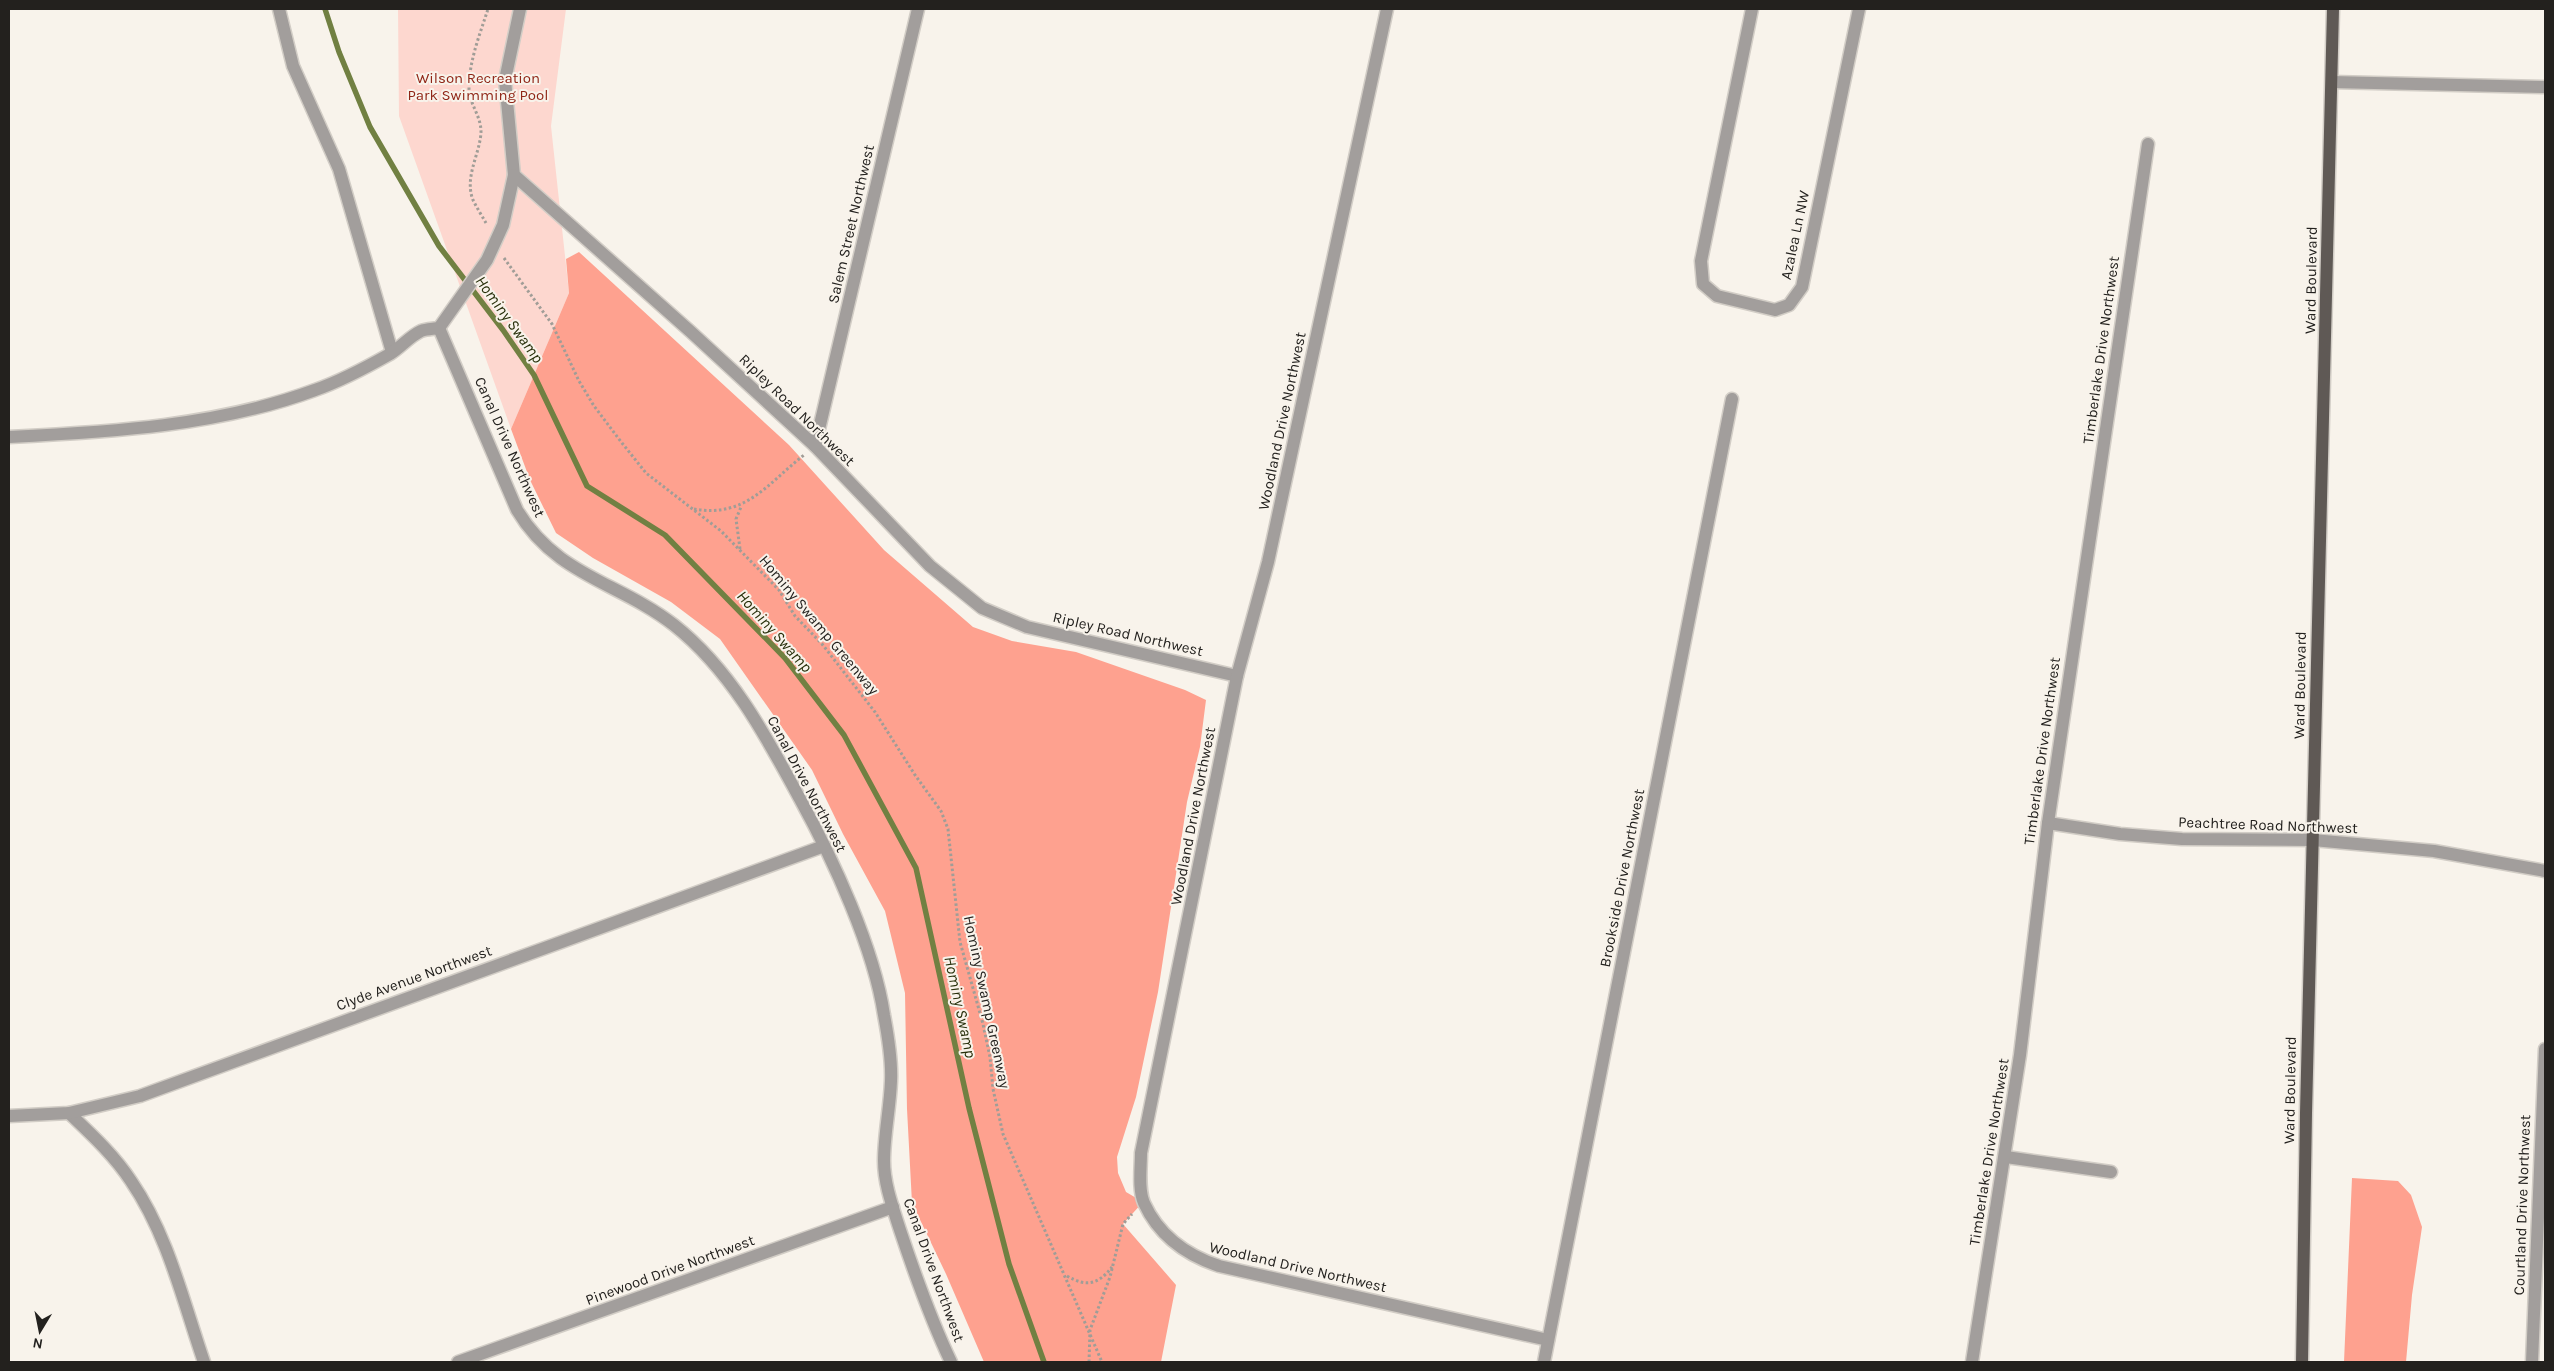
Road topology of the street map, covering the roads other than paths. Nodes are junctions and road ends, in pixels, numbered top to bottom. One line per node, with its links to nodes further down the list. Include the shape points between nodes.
1 (279, 9): 13 (street, via 293,66 339,170)
2 (520, 9): 11 (street, via 505,80)
3 (918, 9): 16 (street, Salem Street Northwest)
4 (1387, 9): 17 (street, Woodland Drive Northwest, via 1268,562)
5 (1752, 9): 6 (street, Azalea Ln NW, via 1701,261 1703,284 1717,296 1775,310 1789,305 1802,287)
6 (1859, 9)
7 (2333, 9): 8 (main road, Ward Boulevard)
8 (2332, 82): 9 (street); 19 (main road, Ward Boulevard)
9 (2545, 87)
10 (2148, 144): 18 (street, Timberlake Drive Northwest)
11 (514, 175): 12 (street, via 503,225 484,266); 16 (street, Ripley Road Northwest)
12 (439, 328): 13 (street, via 420,331); 20 (street, Canal Drive Northwest, via 517,510 528,528 542,545 561,559 645,606 700,647 724,673 762,731)
13 (392, 352): 15 (street, via 317,390 271,404 156,426)
14 (1732, 399): 28 (street, Brookside Drive Northwest)
15 (9, 437)
16 (815, 446): 17 (street, Ripley Road Northwest, via 930,566 982,608 1027,627)
17 (1238, 676): 28 (street, Woodland Drive Northwest, via 1141,1153 1143,1202 1163,1233 1176,1246 1198,1259 1229,1269)
18 (2048, 823): 19 (street, Peachtree Road Northwest, via 2182,839); 25 (street, Timberlake Drive Northwest)
19 (2313, 840): 21 (street, Peachtree Road Northwest, via 2434,851); 34 (main road, Ward Boulevard)
20 (824, 846): 23 (street, Clyde Avenue Northwest, via 140,1096); 27 (street, Canal Drive Northwest, via 866,945 884,1013 892,1078 884,1163)
21 (2545, 871)
22 (2545, 1049): 35 (street, Courtland Drive Northwest)
23 (69, 1113): 24 (street, Clyde Avenue Northwest); 29 (street, via 116,1160 141,1196 159,1230)
24 (9, 1116)
25 (2006, 1156): 26 (street); 33 (street, Timberlake Drive Northwest)
26 (2110, 1172)
27 (893, 1207): 30 (street, Pinewood Drive Northwest); 31 (street, Canal Drive Northwest, via 909,1258)
28 (1548, 1340): 32 (street, Brookside Drive Northwest)
29 (204, 1362)
30 (458, 1362)
31 (951, 1362)
32 (1544, 1362)
33 (1972, 1362)
34 (2302, 1362)
35 (2532, 1362)

